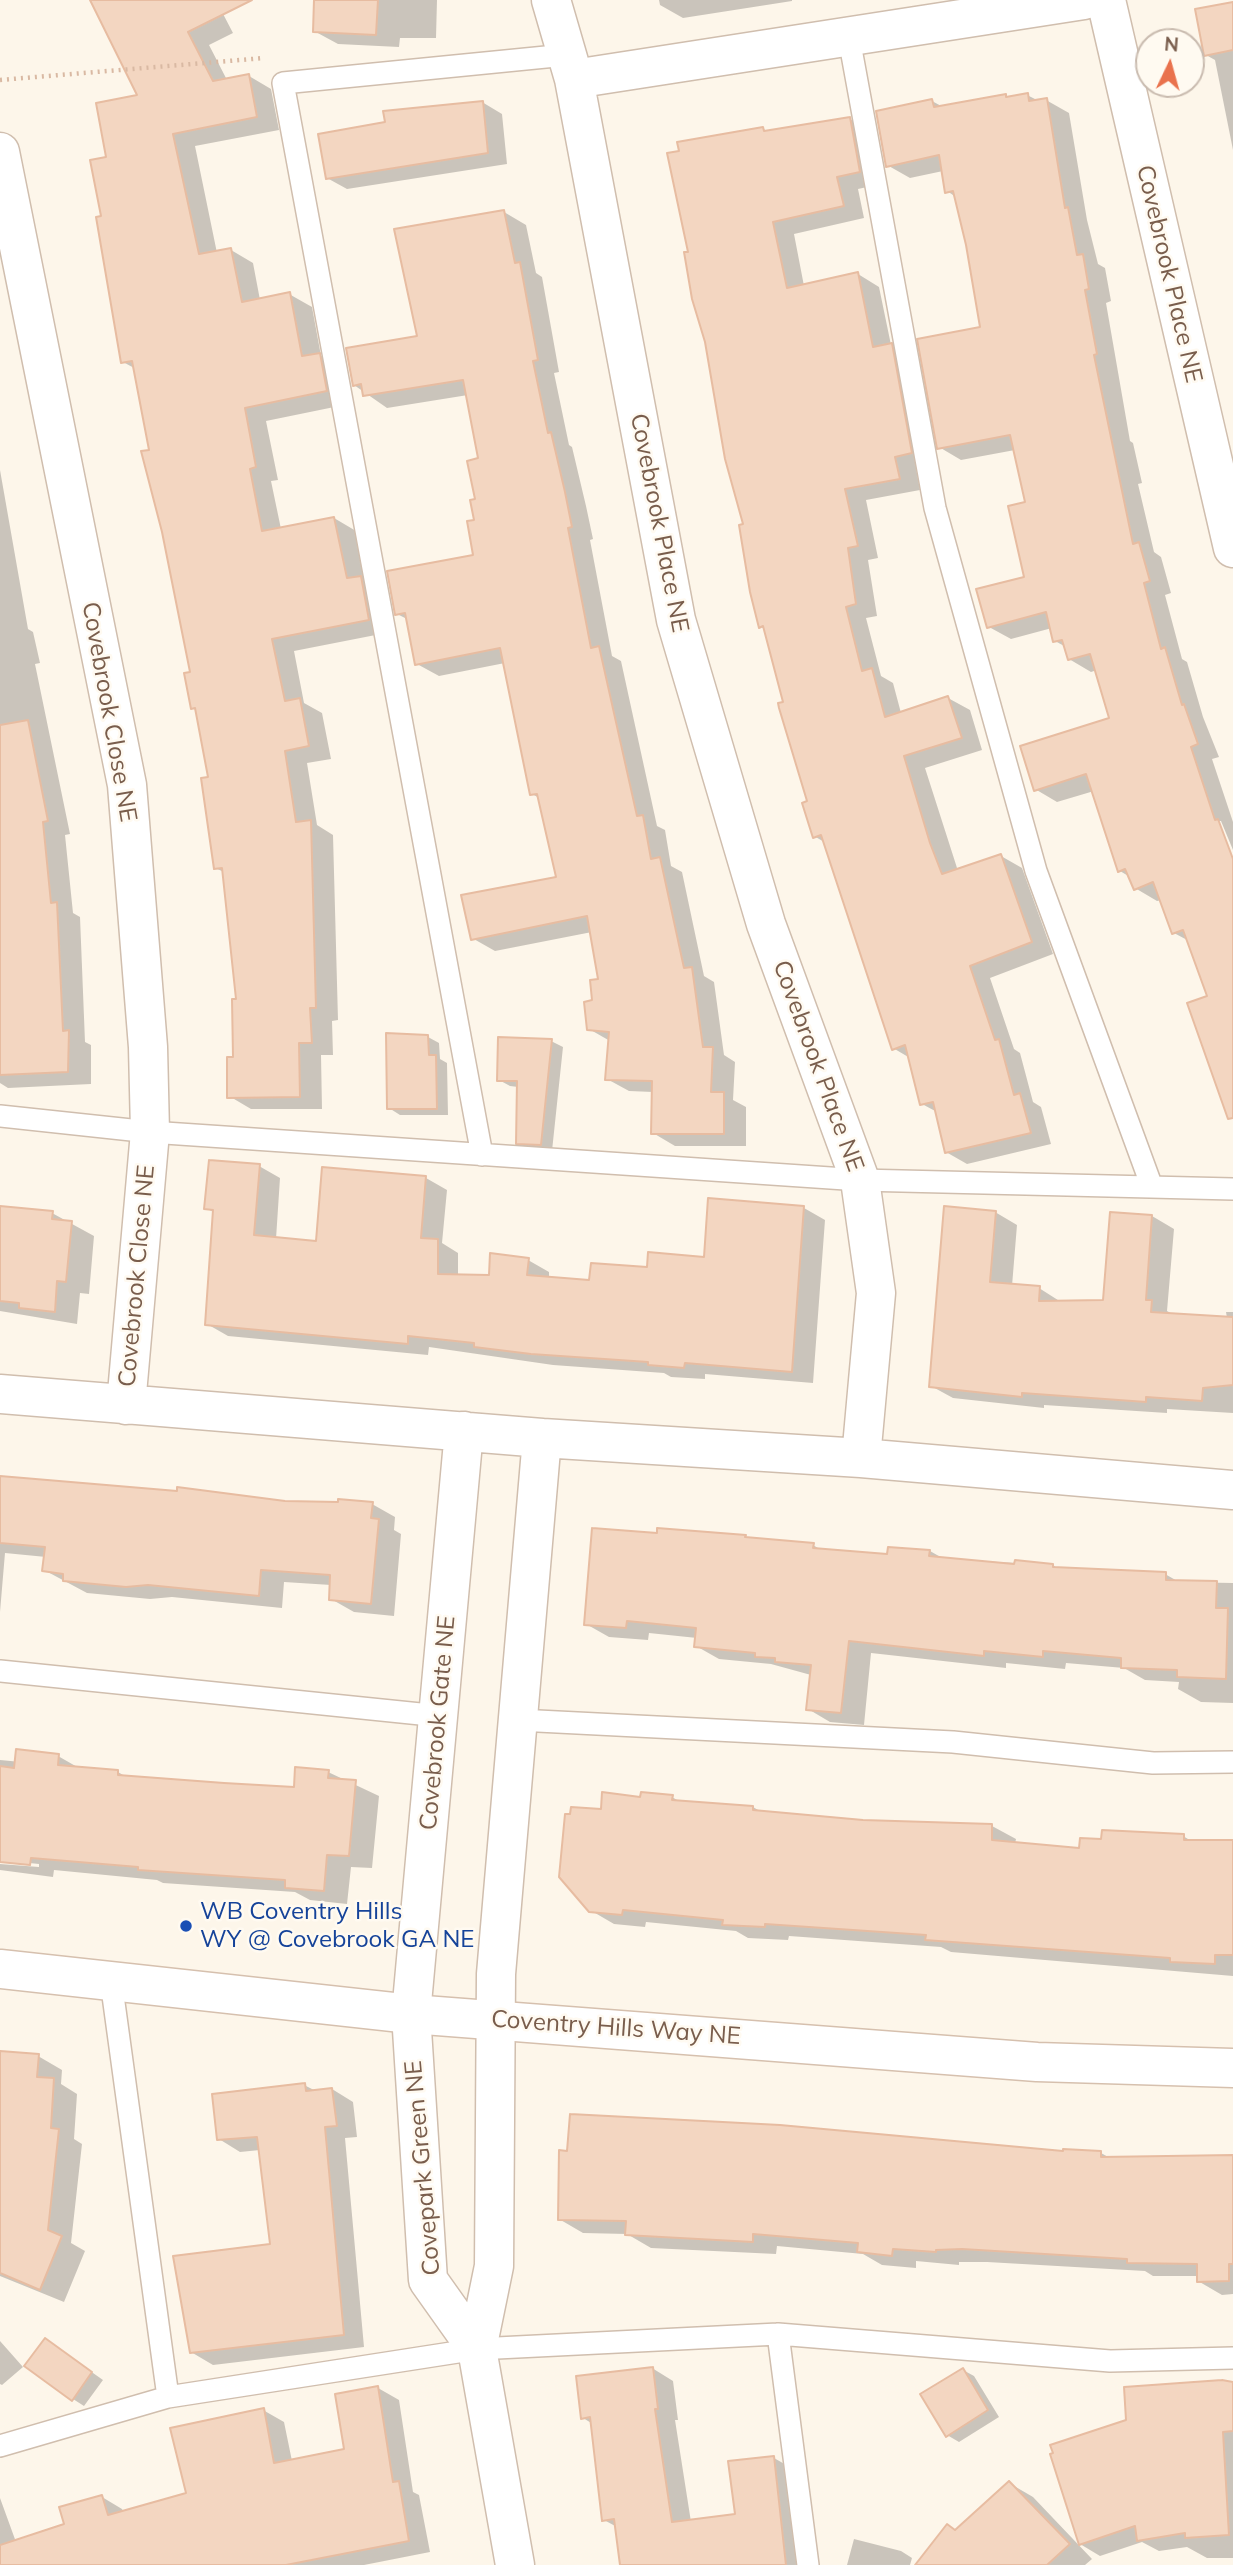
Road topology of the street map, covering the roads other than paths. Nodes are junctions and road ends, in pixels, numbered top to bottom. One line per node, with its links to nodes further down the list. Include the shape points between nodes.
1 (551, 0): 5 (street, Covebrook Place NE)
2 (1084, 0): 4 (street)
3 (1106, 0): 7 (street, Covebrook Place NE)
4 (849, 38): 5 (street); 12 (lane, via 935,508 1036,871)
5 (570, 67): 10 (lane, via 283,83); 11 (street, Covebrook Place NE, via 676,620 766,924)
6 (0, 152): 9 (street, Covebrook Close NE, via 127,785 148,1047)
7 (1233, 548)
8 (0, 1116): 9 (lane)
9 (150, 1132): 10 (lane); 15 (street, Covebrook Close NE)
10 (482, 1155): 11 (lane)
11 (860, 1180): 12 (lane); 18 (street, Covebrook Place NE, via 876,1293)
12 (1152, 1187): 13 (lane)
13 (1233, 1189)
14 (0, 1394): 15 (street, Covebrook Close NE)
15 (126, 1405): 16 (street, Covebrook Close NE)
16 (464, 1431): 17 (street); 21 (street, Covebrook Gate NE)
17 (542, 1438): 18 (street); 22 (street)
18 (861, 1458): 19 (street)
19 (1233, 1490)
20 (0, 1671): 21 (lane)
21 (440, 1716): 26 (street, Covebrook Gate NE)
22 (518, 1720): 23 (lane, via 953,1742 1153,1763); 27 (street)
23 (1233, 1762)
24 (0, 1969): 25 (street, Coventry Hills Way NE)
25 (111, 1981): 26 (street, Coventry Hills Way NE); 32 (lane)
26 (411, 2014): 27 (street, Coventry Hills Way NE); 30 (street, Covepark Green NE, via 428,2280)
27 (496, 2018): 28 (street, Coventry Hills Way NE, via 1037,2062); 30 (street, Covepark Green NE, via 494,2266)
28 (1233, 2068)
29 (778, 2334): 30 (lane); 31 (lane, via 1110,2361); 35 (lane)
30 (477, 2349): 32 (lane); 34 (street, Covepark Green NE)
31 (1233, 2358)
32 (168, 2397): 33 (lane)
33 (0, 2446)
34 (515, 2565)
35 (808, 2565)

